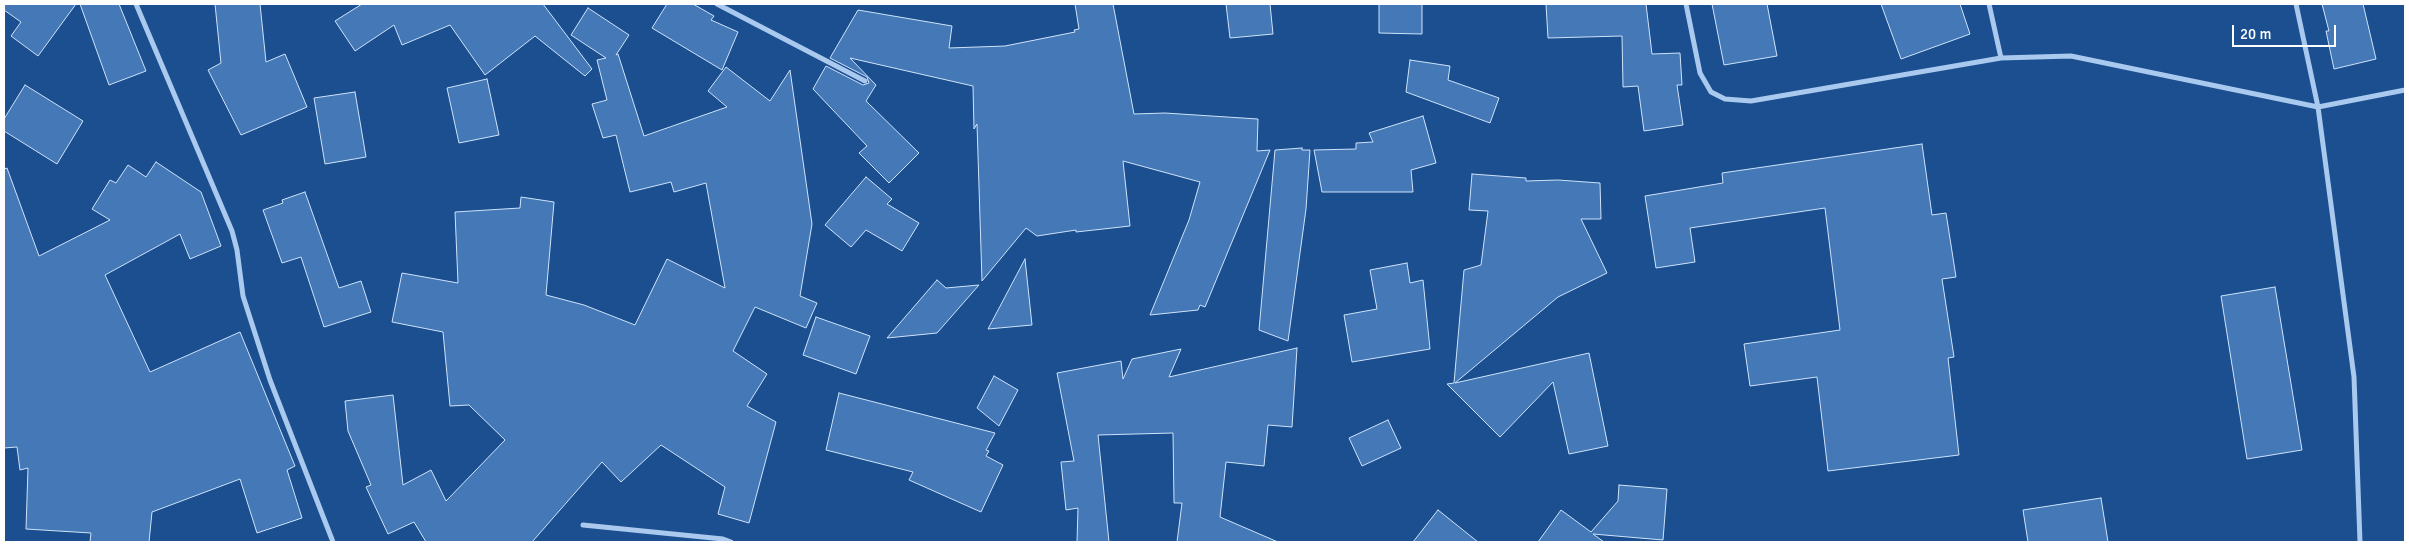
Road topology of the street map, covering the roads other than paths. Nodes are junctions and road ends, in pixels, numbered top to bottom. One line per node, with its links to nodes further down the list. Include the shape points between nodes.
1 (136, 4): 11 (street, via 232,231 243,296 270,380)
2 (717, 4): 7 (street)
3 (1686, 4): 6 (street, via 1700,73 1711,92 1725,99 1751,101)
4 (1989, 4): 6 (street)
5 (2296, 4): 9 (street)
6 (2001, 58): 9 (street, via 2071,56)
7 (865, 81)
8 (2405, 90): 9 (street)
9 (2318, 107): 13 (street, via 2354,376)
10 (583, 525): 12 (street)
11 (333, 542)
12 (731, 542)
13 (2360, 542)

